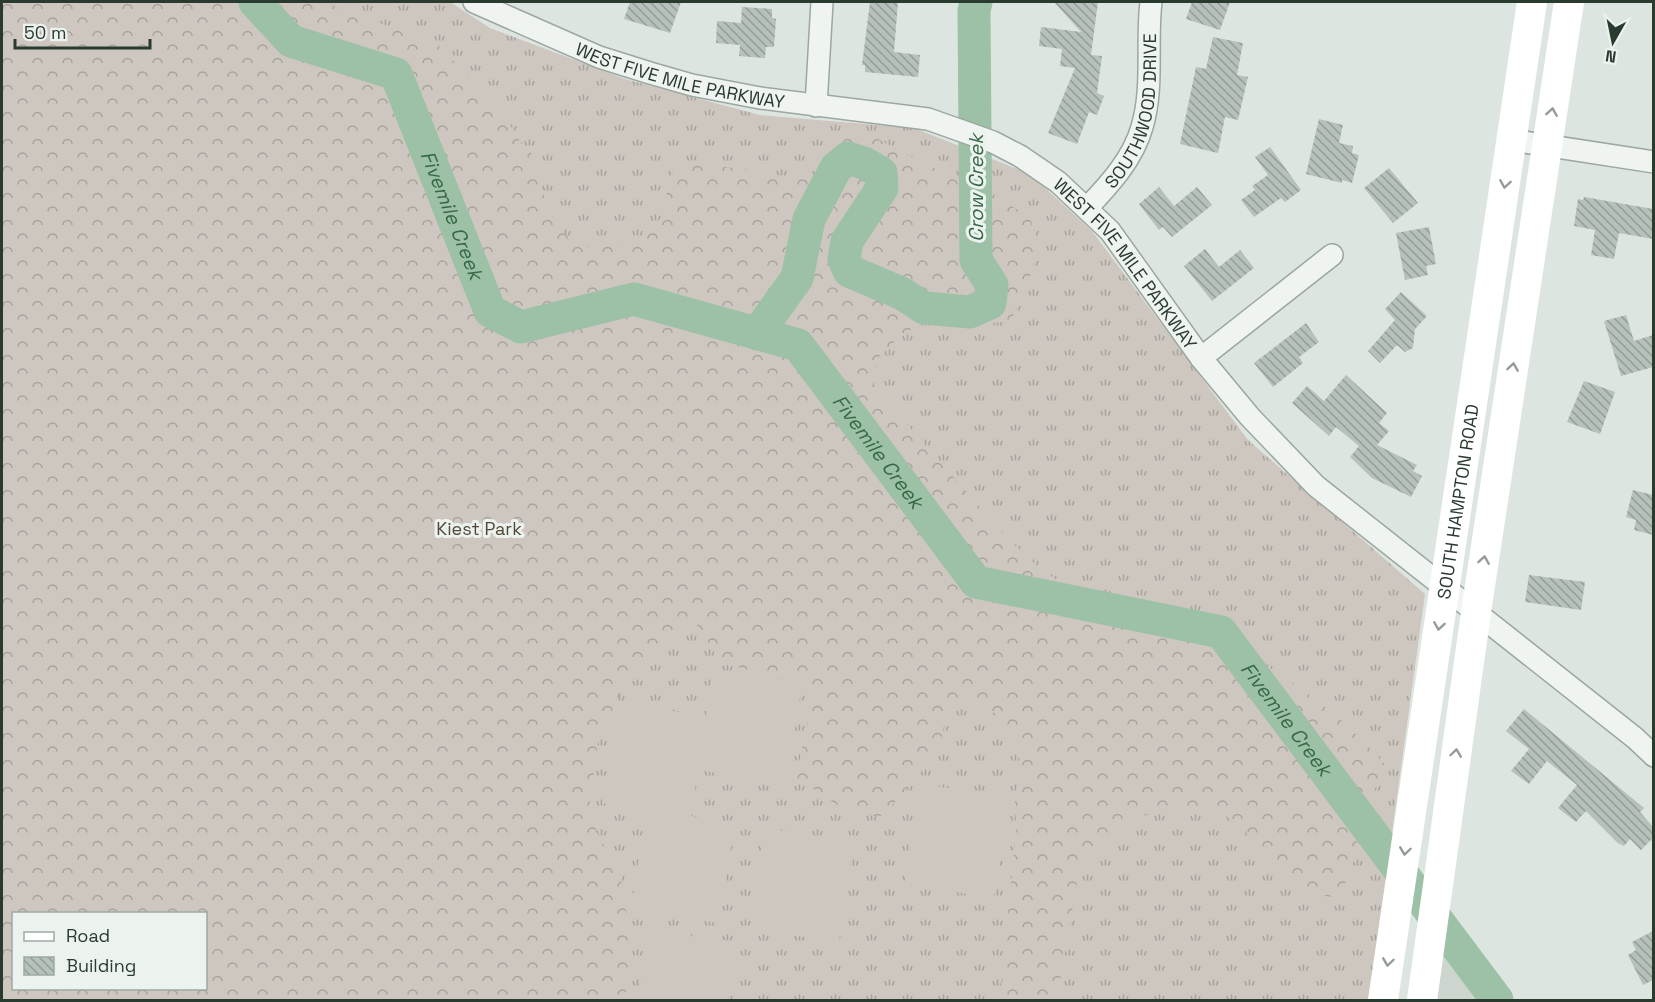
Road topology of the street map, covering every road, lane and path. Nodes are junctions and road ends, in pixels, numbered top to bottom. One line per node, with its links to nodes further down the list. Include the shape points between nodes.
1 (474, 2): 6 (street, WEST FIVE MILE PARKWAY, via 599,57 650,73 703,87)
2 (822, 2): 6 (street)
3 (1151, 2): 10 (street, SOUTHWOOD DRIVE, via 1148,95 1142,128 1127,160)
4 (1532, 2): 7 (main road, SOUTH HAMPTON ROAD)
5 (1569, 2): 8 (main road, SOUTH HAMPTON ROAD, one-way to 5)
6 (816, 106): 10 (street, WEST FIVE MILE PARKWAY, via 928,118 993,142 1058,182)
7 (1511, 140): 8 (street); 13 (main road, SOUTH HAMPTON ROAD, one-way to 13)
8 (1546, 146): 9 (street); 14 (main road, SOUTH HAMPTON ROAD, one-way to 8)
9 (1653, 162)
10 (1087, 208): 12 (street, WEST FIVE MILE PARKWAY, via 1110,231)
11 (1332, 255): 12 (street)
12 (1201, 358): 13 (street, WEST FIVE MILE PARKWAY, via 1316,486)
13 (1444, 587): 14 (street, WEST FIVE MILE PARKWAY); 16 (main road, SOUTH HAMPTON ROAD, one-way to 16)
14 (1476, 612): 15 (street, WEST FIVE MILE PARKWAY); 17 (main road, SOUTH HAMPTON ROAD, one-way to 14)
15 (1653, 756)
16 (1383, 1000)
17 (1422, 1000)

